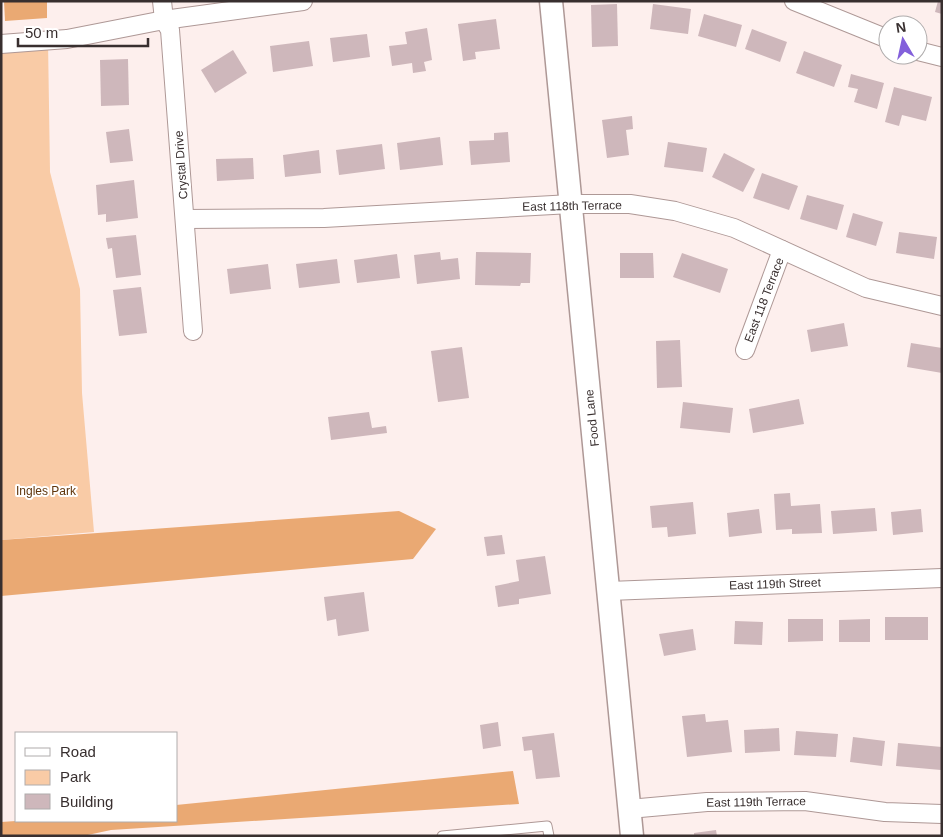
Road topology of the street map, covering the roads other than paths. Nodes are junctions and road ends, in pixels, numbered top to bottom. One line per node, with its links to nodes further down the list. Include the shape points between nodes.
1 (162, 1): 5 (street, Crystal Drive)
2 (303, 1): 5 (street)
3 (551, 1): 10 (street, Food Lane)
4 (794, 1): 6 (street)
5 (164, 20): 7 (street, via 67,39); 11 (street, Crystal Drive, via 170,30)
6 (878, 35)
7 (1, 44)
8 (928, 54): 9 (street)
9 (942, 57)
10 (572, 204): 11 (street, East 118th Terrace, via 324,218); 12 (street, East 118th Terrace, via 630,204 675,212 734,228); 17 (street, Food Lane)
11 (185, 220): 14 (street, Crystal Drive)
12 (782, 250): 13 (street, East 118th Terrace, via 866,288); 15 (street, East 118 Terrace)
13 (942, 306)
14 (193, 331)
15 (745, 350)
16 (942, 578): 17 (street, East 119th Street)
17 (609, 591): 18 (street, Food Lane)
18 (629, 809): 19 (street, East 119th Terrace, via 707,802 805,801 885,812); 22 (street, Food Lane)
19 (942, 814)
20 (442, 836): 21 (lane, via 548,826)
21 (548, 836)
22 (632, 836)

